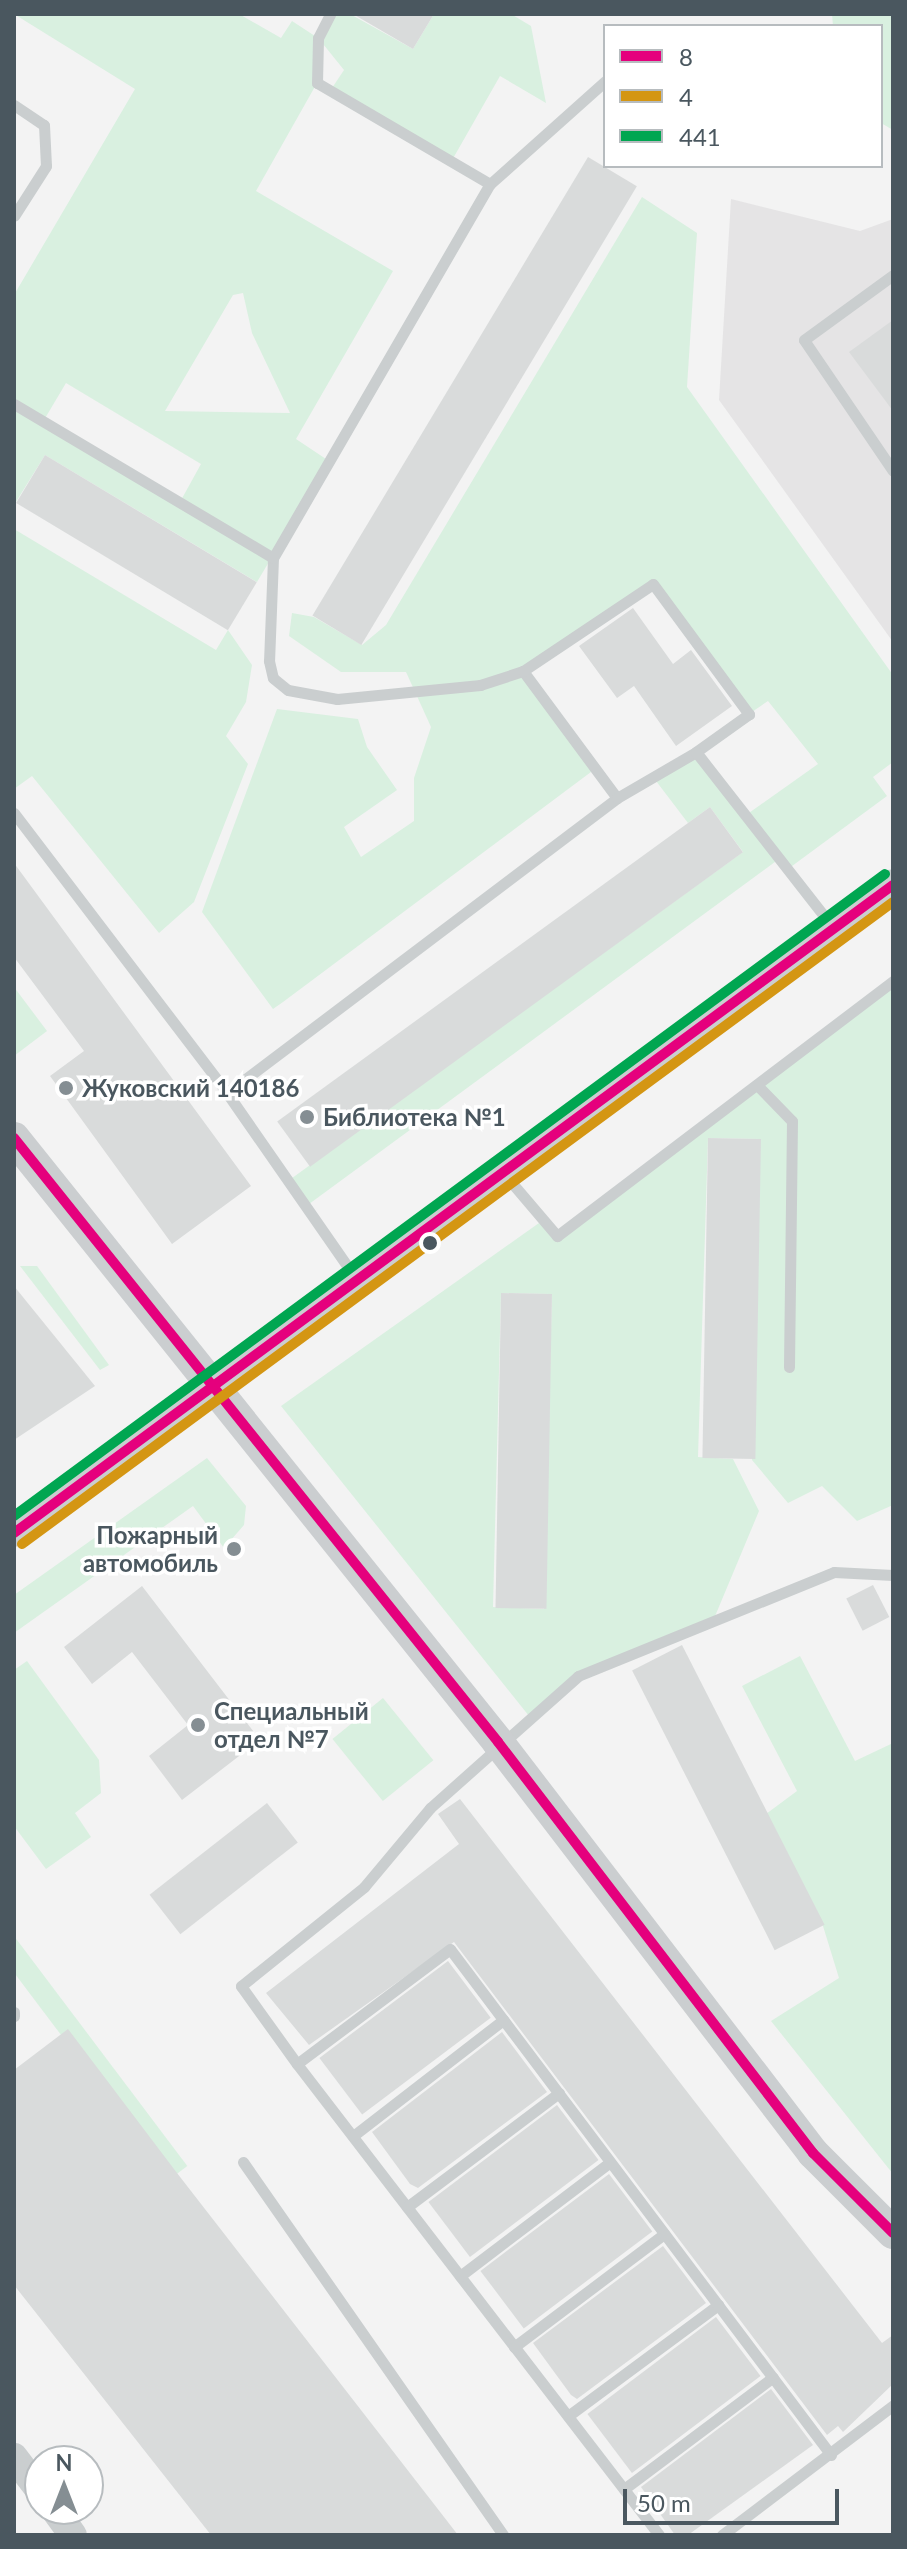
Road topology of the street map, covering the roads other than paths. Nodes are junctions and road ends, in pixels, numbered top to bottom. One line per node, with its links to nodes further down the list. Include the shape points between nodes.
1 (330, 14): 4 (lane, via 318,38 317,83)
2 (603, 83): 4 (lane)
3 (14, 105): 5 (lane, via 44,125 46,166)
4 (490, 184): 9 (lane)
5 (14, 216)
6 (893, 275): 8 (lane, via 804,340)
7 (14, 404): 9 (lane)
8 (893, 471)
9 (273, 558): 10 (lane, via 269,661 273,678 288,690 337,699 480,685)
10 (523, 671): 11 (lane, via 653,584 749,714); 12 (lane)
11 (696, 752): 12 (lane); 15 (lane)
12 (617, 798): 18 (lane)
13 (14, 813): 18 (lane)
14 (893, 885): 15 (main road)
15 (834, 929): 20 (main road)
16 (893, 981): 17 (lane)
17 (757, 1085): 20 (lane, via 557,1236 539,1223); 22 (lane, via 792,1121)
18 (227, 1093): 21 (lane)
19 (14, 1138): 23 (main road)
20 (504, 1172): 21 (main road)
21 (357, 1280): 23 (main road)
22 (789, 1367)
23 (216, 1386): 24 (street); 26 (main road)
24 (14, 1533)
25 (893, 1575): 26 (lane, via 834,1572 578,1676)
26 (498, 1742): 28 (lane, via 364,1887 241,1986); 34 (main road, via 813,2153)
27 (503, 2020): 28 (lane, via 450,1949); 29 (lane); 30 (lane)
28 (297, 2064): 30 (lane)
29 (559, 2093): 32 (lane); 33 (lane)
30 (353, 2136): 33 (lane)
31 (243, 2162): 44 (lane)
32 (610, 2162): 35 (lane); 36 (lane)
33 (407, 2207): 36 (lane)
34 (893, 2233)
35 (664, 2234): 37 (lane); 38 (lane)
36 (460, 2276): 38 (lane)
37 (718, 2305): 39 (lane); 41 (lane)
38 (514, 2347): 41 (lane)
39 (773, 2377): 42 (lane); 43 (lane)
40 (893, 2405): 42 (lane)
41 (568, 2416): 43 (lane)
42 (831, 2455): 46 (lane)
43 (624, 2489): 45 (lane)
44 (503, 2535)
45 (659, 2535)
46 (722, 2535)

